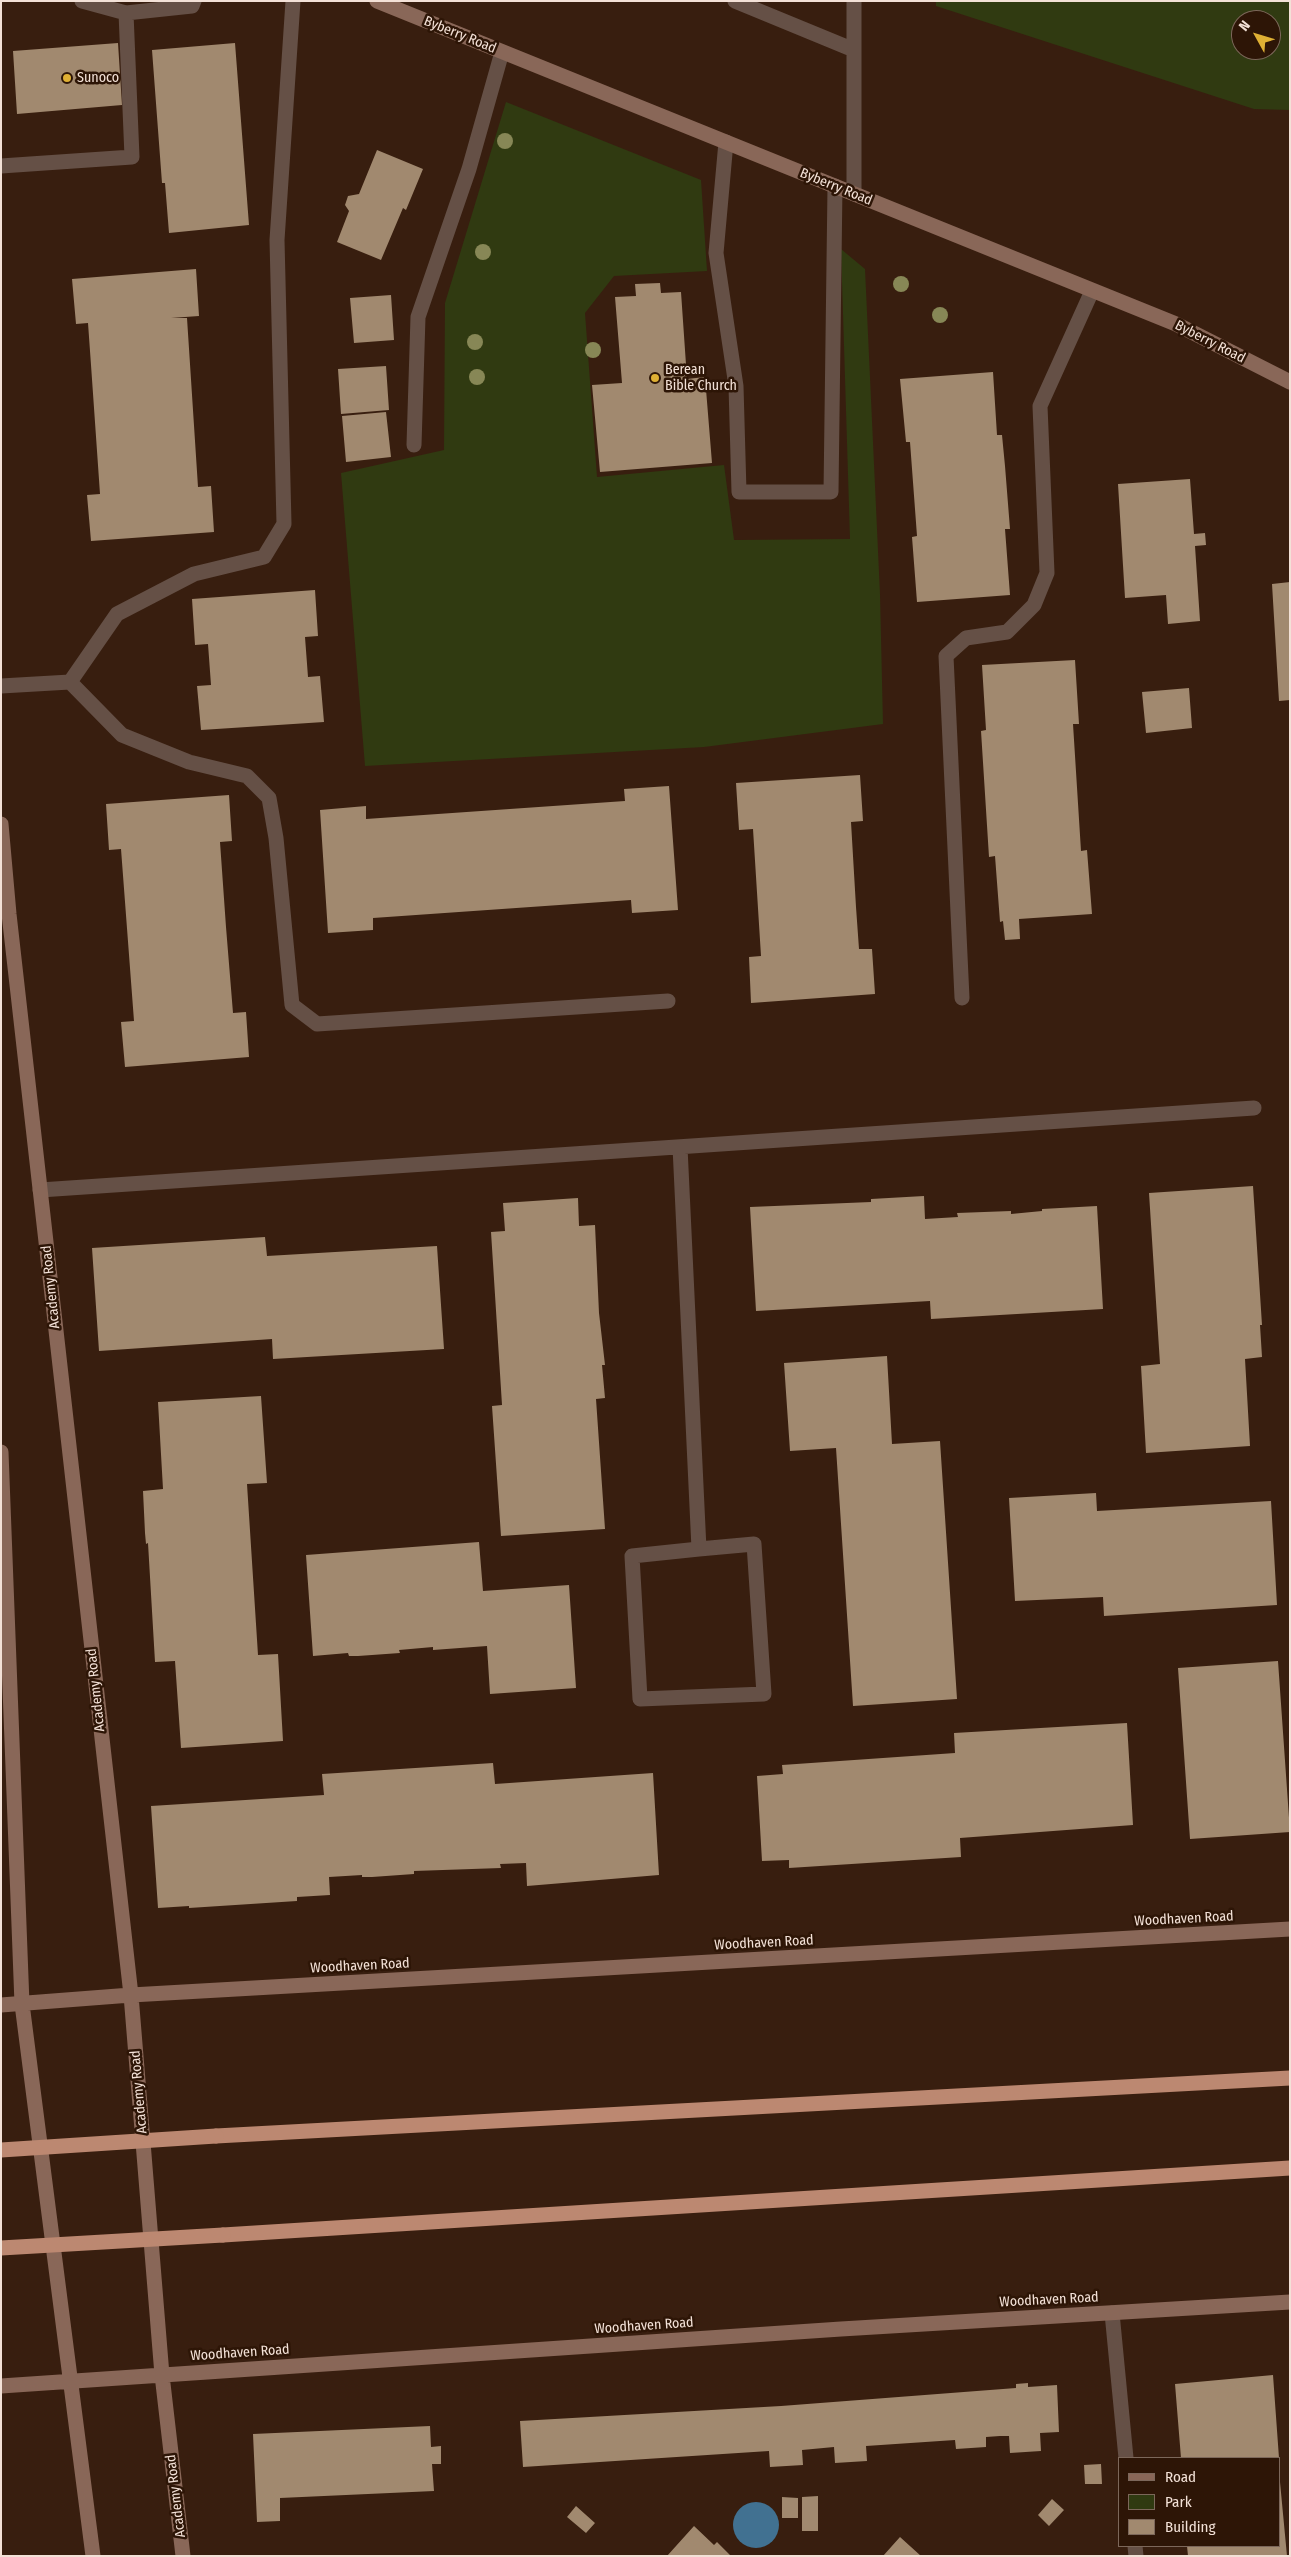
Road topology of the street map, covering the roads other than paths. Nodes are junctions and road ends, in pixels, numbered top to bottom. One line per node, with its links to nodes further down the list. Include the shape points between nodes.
1 (82, 1): 7 (lane)
2 (194, 1): 7 (lane, via 192,6)
3 (293, 1): 17 (lane, via 277,240 284,524 264,557 194,574 117,614)
4 (735, 1): 8 (lane)
5 (854, 1): 8 (lane)
6 (385, 3): 9 (main road, Byberry Road)
7 (126, 14): 11 (lane, via 132,157)
8 (854, 50): 13 (lane)
9 (502, 52): 10 (main road, Byberry Road); 16 (lane, via 469,169 418,317)
10 (726, 142): 12 (main road, Byberry Road); 12 (lane, via 716,253 736,386 739,492 832,492)
11 (1, 166)
12 (835, 186): 13 (main road, Byberry Road)
13 (854, 194): 14 (main road, Byberry Road)
14 (1092, 290): 15 (main road, Byberry Road, via 1176,324); 20 (lane, via 1040,406 1047,573 1034,605 1007,632 966,638 946,656)
15 (1290, 382)
16 (414, 445)
17 (70, 682): 18 (lane); 21 (lane, via 122,735 189,762 246,776 269,798 276,838 292,1005 317,1024)
18 (1, 686)
19 (1, 824): 24 (main road, Academy Road)
20 (962, 998)
21 (668, 1001)
22 (1254, 1108): 23 (lane)
23 (680, 1147): 24 (lane); 26 (lane)
24 (40, 1190): 28 (main road, Academy Road)
25 (1, 1452): 29 (main road)
26 (699, 1549): 26 (lane, via 632,1556 640,1699 764,1694 754,1544)
27 (1290, 1929): 28 (main road, Woodhaven Road)
28 (131, 1995): 29 (main road, Woodhaven Road); 39 (main road, Academy Road)
29 (22, 2004): 30 (main road, Woodhaven Road); 40 (main road)
30 (1, 2005)
31 (1290, 2069): 33 (highway)
32 (1290, 2078): 33 (highway)
33 (1146, 2086): 34 (highway, bridge)
34 (1, 2150)
35 (1290, 2168): 36 (highway, bridge)
36 (1, 2248)
37 (1290, 2302): 38 (main road, Woodhaven Road)
38 (1112, 2313): 39 (main road, Woodhaven Road); 42 (lane)
39 (162, 2375): 40 (main road, Woodhaven Road); 44 (main road, Academy Road)
40 (71, 2383): 41 (main road, Woodhaven Road); 43 (main road)
41 (1, 2386)
42 (1126, 2457)
43 (93, 2556)
44 (183, 2556)

